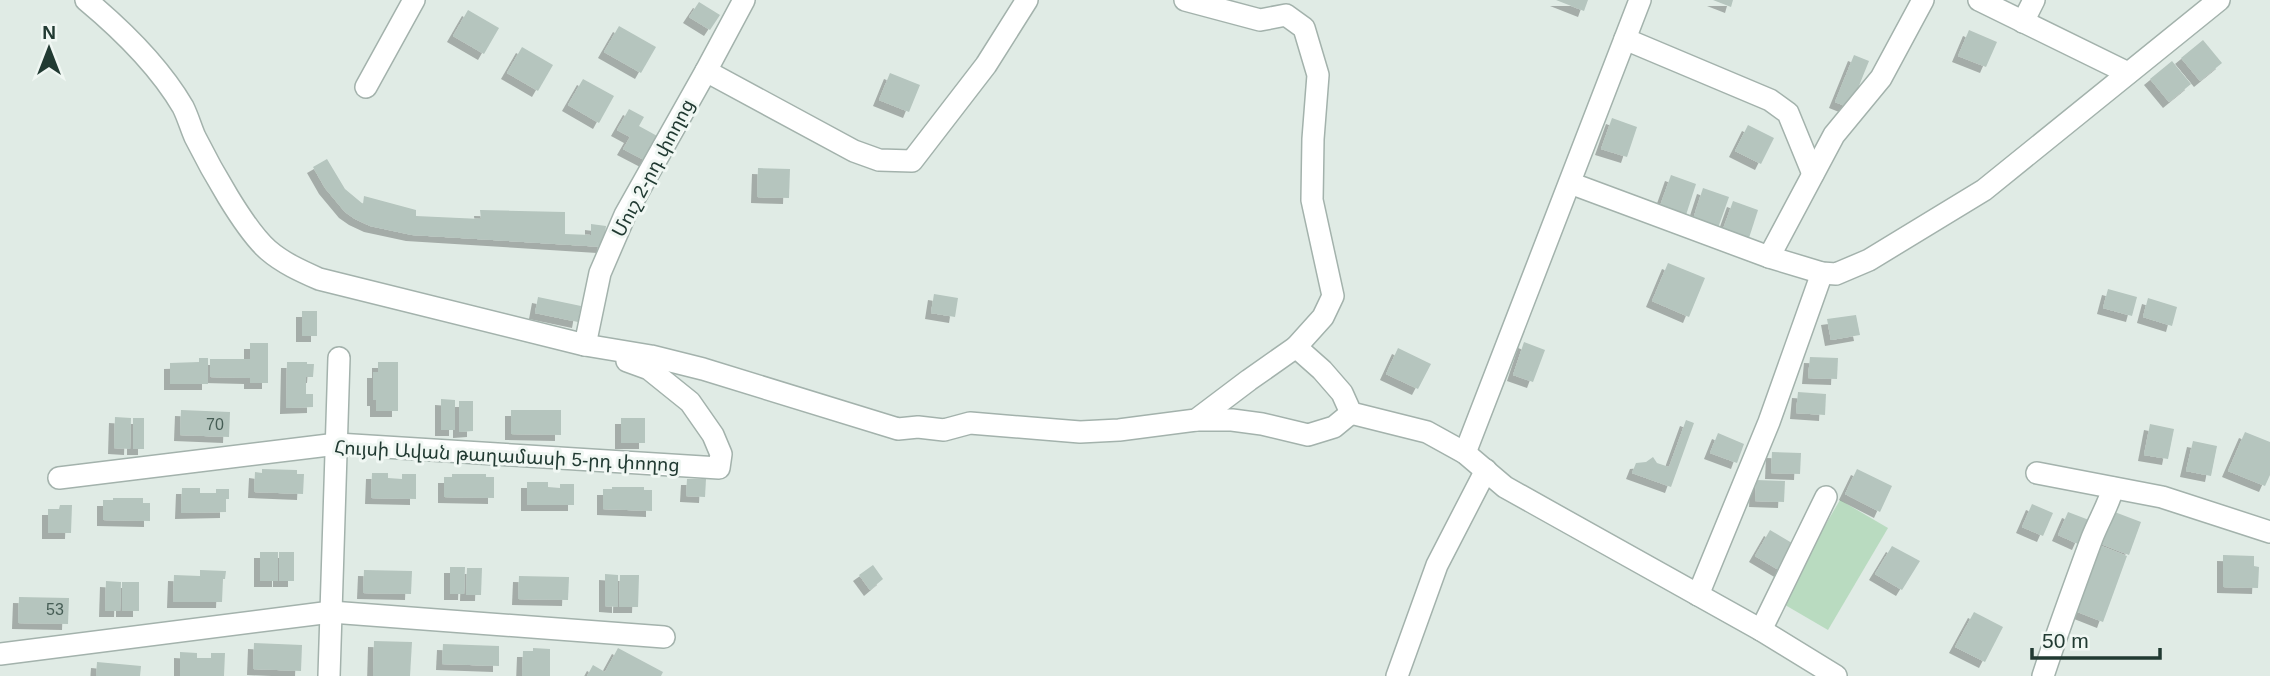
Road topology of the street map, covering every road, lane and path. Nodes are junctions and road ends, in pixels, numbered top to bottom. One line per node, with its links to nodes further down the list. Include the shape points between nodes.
1 (86, 0): 20 (street, via 120,28 166,84 243,219 267,250 284,262 320,279)
2 (414, 0): 15 (street)
3 (744, 0): 13 (street, Մուշ 2-րդ փողոց)
4 (1027, 0): 13 (street, via 986,65 912,161 879,160 854,151)
5 (1185, 0): 21 (street, via 1260,20 1286,15 1304,28 1318,75 1312,200 1333,296 1323,317)
6 (1640, 0): 12 (street)
7 (1923, 0): 16 (street, via 1881,78 1834,135)
8 (1979, 0): 11 (street)
9 (2034, 0): 11 (street)
10 (2219, 0): 14 (street)
11 (2022, 22): 14 (street)
12 (1625, 39): 16 (street, via 1770,100 1788,113); 17 (street)
13 (706, 71): 20 (street, Մուշ 2-րդ փողոց, via 625,215 600,273)
14 (2128, 74): 19 (street, via 1984,190 1870,260 1836,274)
15 (366, 88)
16 (1813, 174): 18 (street)
17 (1570, 183): 18 (street); 26 (street)
18 (1769, 257): 19 (street)
19 (1822, 273): 33 (street, via 1769,422)
20 (585, 345): 24 (street, via 703,369 898,429 943,430 970,423 1080,432); 25 (street, Հույսի Ավան թաղամասի 5-րդ փողոց, via 649,369 690,402 713,435 721,454 719,468)
21 (1296, 347): 23 (street, via 1342,393); 24 (street)
22 (339, 358): 25 (street)
23 (1351, 413): 24 (street, via 1334,427 1308,435 1262,424); 26 (street, via 1427,432)
24 (1196, 420)
25 (337, 444): 29 (street, Հույսի Ավան թաղամասի 5-րդ փողոց); 34 (street)
26 (1465, 453): 27 (street)
27 (1486, 470): 33 (street, via 1505,487); 40 (street, via 1437,565)
28 (2037, 473): 30 (street)
29 (59, 478)
30 (2113, 488): 32 (street, via 2162,497); 41 (street)
31 (1826, 497): 35 (street)
32 (2270, 532)
33 (1698, 595): 35 (street)
34 (331, 612): 36 (street); 37 (street); 39 (street)
35 (1761, 630): 38 (street)
36 (664, 636)
37 (0, 654)
38 (1822, 673)
39 (329, 676)
40 (1397, 676)
41 (2043, 676)

